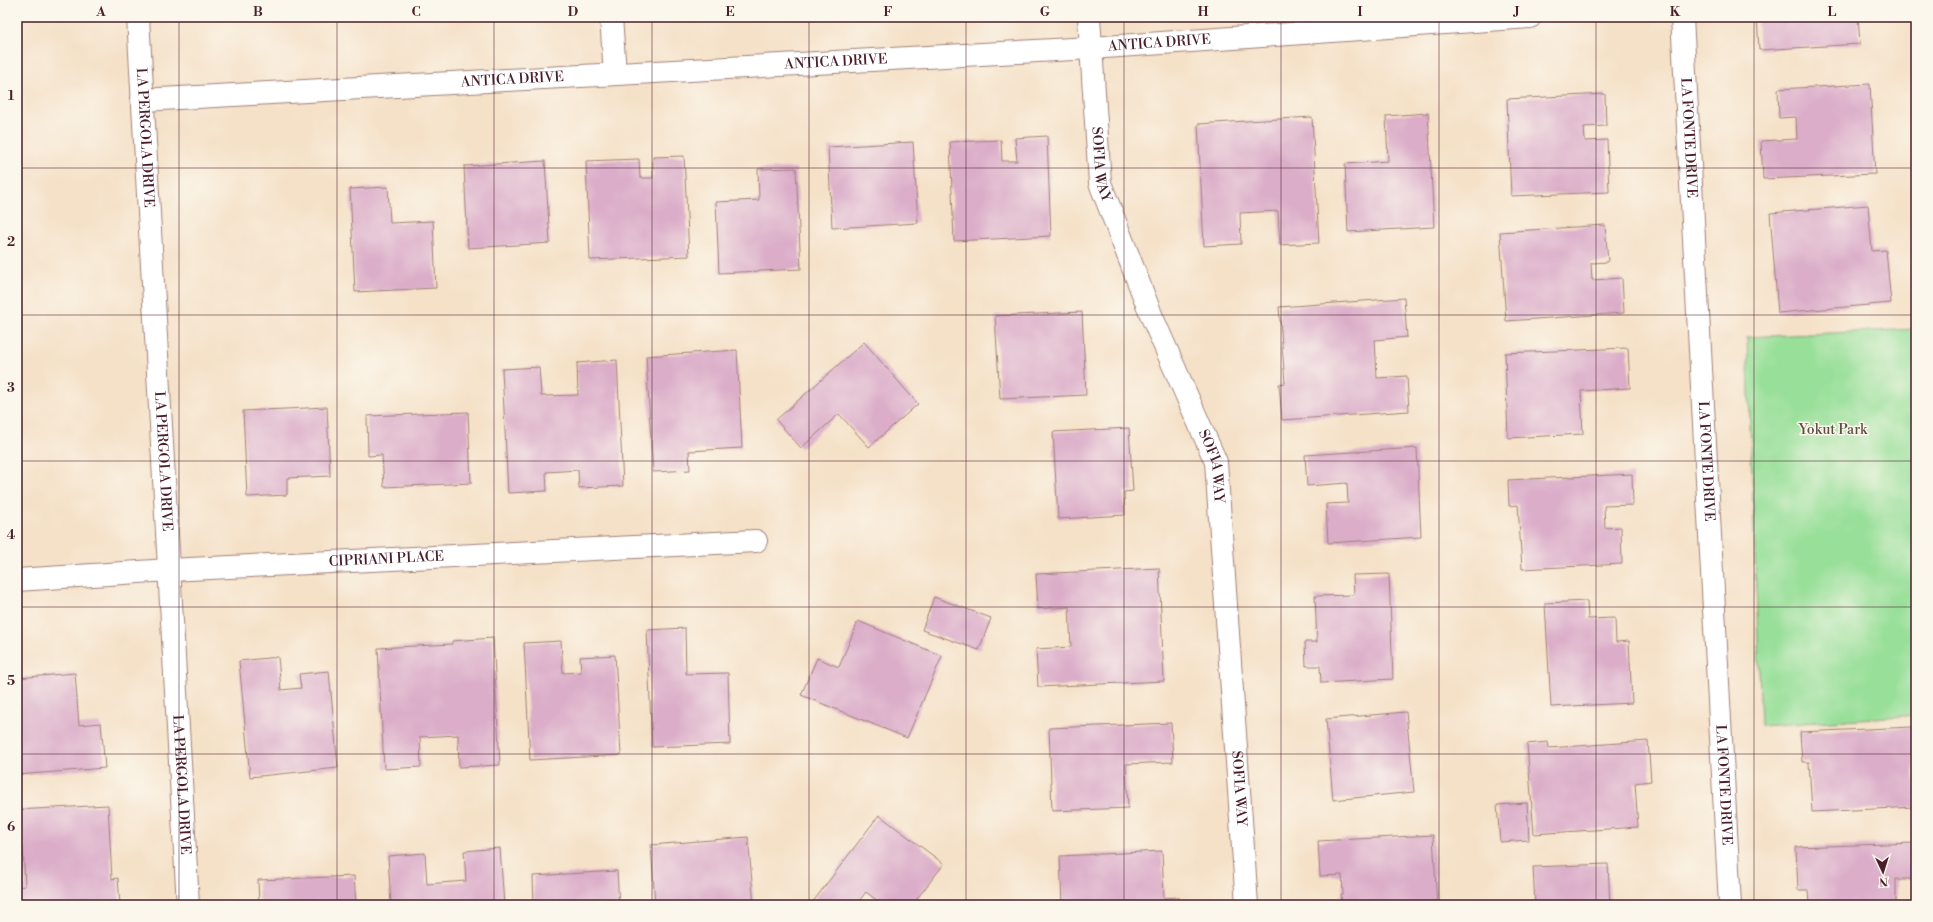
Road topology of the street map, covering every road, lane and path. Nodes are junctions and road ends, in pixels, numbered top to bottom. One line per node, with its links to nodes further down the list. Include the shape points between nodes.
1 (138, 17): 8 (street, LA PERGOLA DRIVE)
2 (611, 17): 7 (street)
3 (1089, 17): 6 (street, SOFIA WAY)
4 (1530, 17): 6 (street, ANTICA DRIVE)
5 (1682, 17): 14 (street, LA FONTE DRIVE)
6 (1091, 48): 7 (street, ANTICA DRIVE); 13 (street, SOFIA WAY, via 1100,183 1152,317 1216,462)
7 (615, 74): 8 (street, ANTICA DRIVE)
8 (142, 100): 10 (street, LA PERGOLA DRIVE)
9 (756, 541): 10 (street, CIPRIANI PLACE)
10 (169, 570): 11 (street, CIPRIANI PLACE); 12 (street, LA PERGOLA DRIVE)
11 (17, 580)
12 (188, 905)
13 (1247, 905)
14 (1730, 905)

